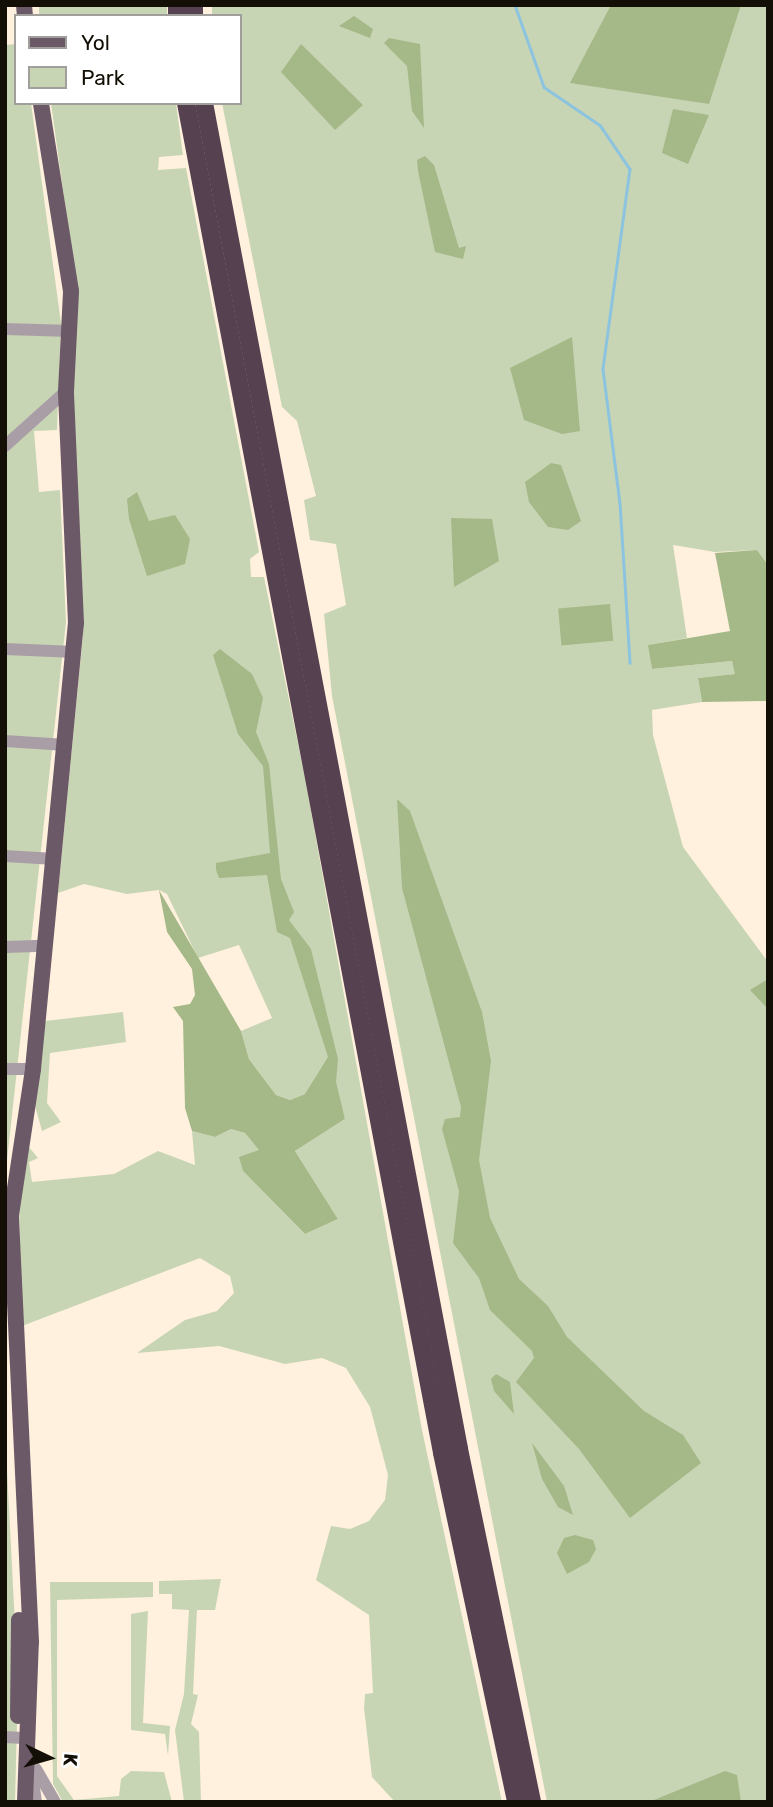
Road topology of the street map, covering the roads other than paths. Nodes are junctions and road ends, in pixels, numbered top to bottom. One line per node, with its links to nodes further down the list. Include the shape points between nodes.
1 (35, 105): 6 (main road)
2 (41, 105): 6 (main road, via 69,274)
3 (186, 105): 28 (highway, via 442,1453)
4 (204, 105): 29 (highway, via 459,1449)
5 (5, 328): 6 (street)
6 (68, 330): 7 (main road)
7 (63, 394): 8 (street); 10 (main road)
8 (5, 446)
9 (5, 649): 10 (street)
10 (71, 652): 12 (main road)
11 (5, 741): 12 (street)
12 (62, 745): 14 (main road)
13 (5, 856): 14 (street)
14 (52, 859): 15 (main road)
15 (41, 946): 16 (street); 18 (main road)
16 (5, 947)
17 (5, 1069): 18 (street)
18 (29, 1069): 19 (main road); 20 (main road)
19 (5, 1203)
20 (8, 1264): 21 (main road)
21 (7, 1321): 22 (main road, via 31,1642)
22 (17, 1737): 23 (street); 24 (main road); 25 (main road)
23 (33, 1764): 26 (street); 27 (street)
24 (15, 1802)
25 (25, 1802)
26 (36, 1802)
27 (55, 1802)
28 (516, 1802)
29 (532, 1802)

